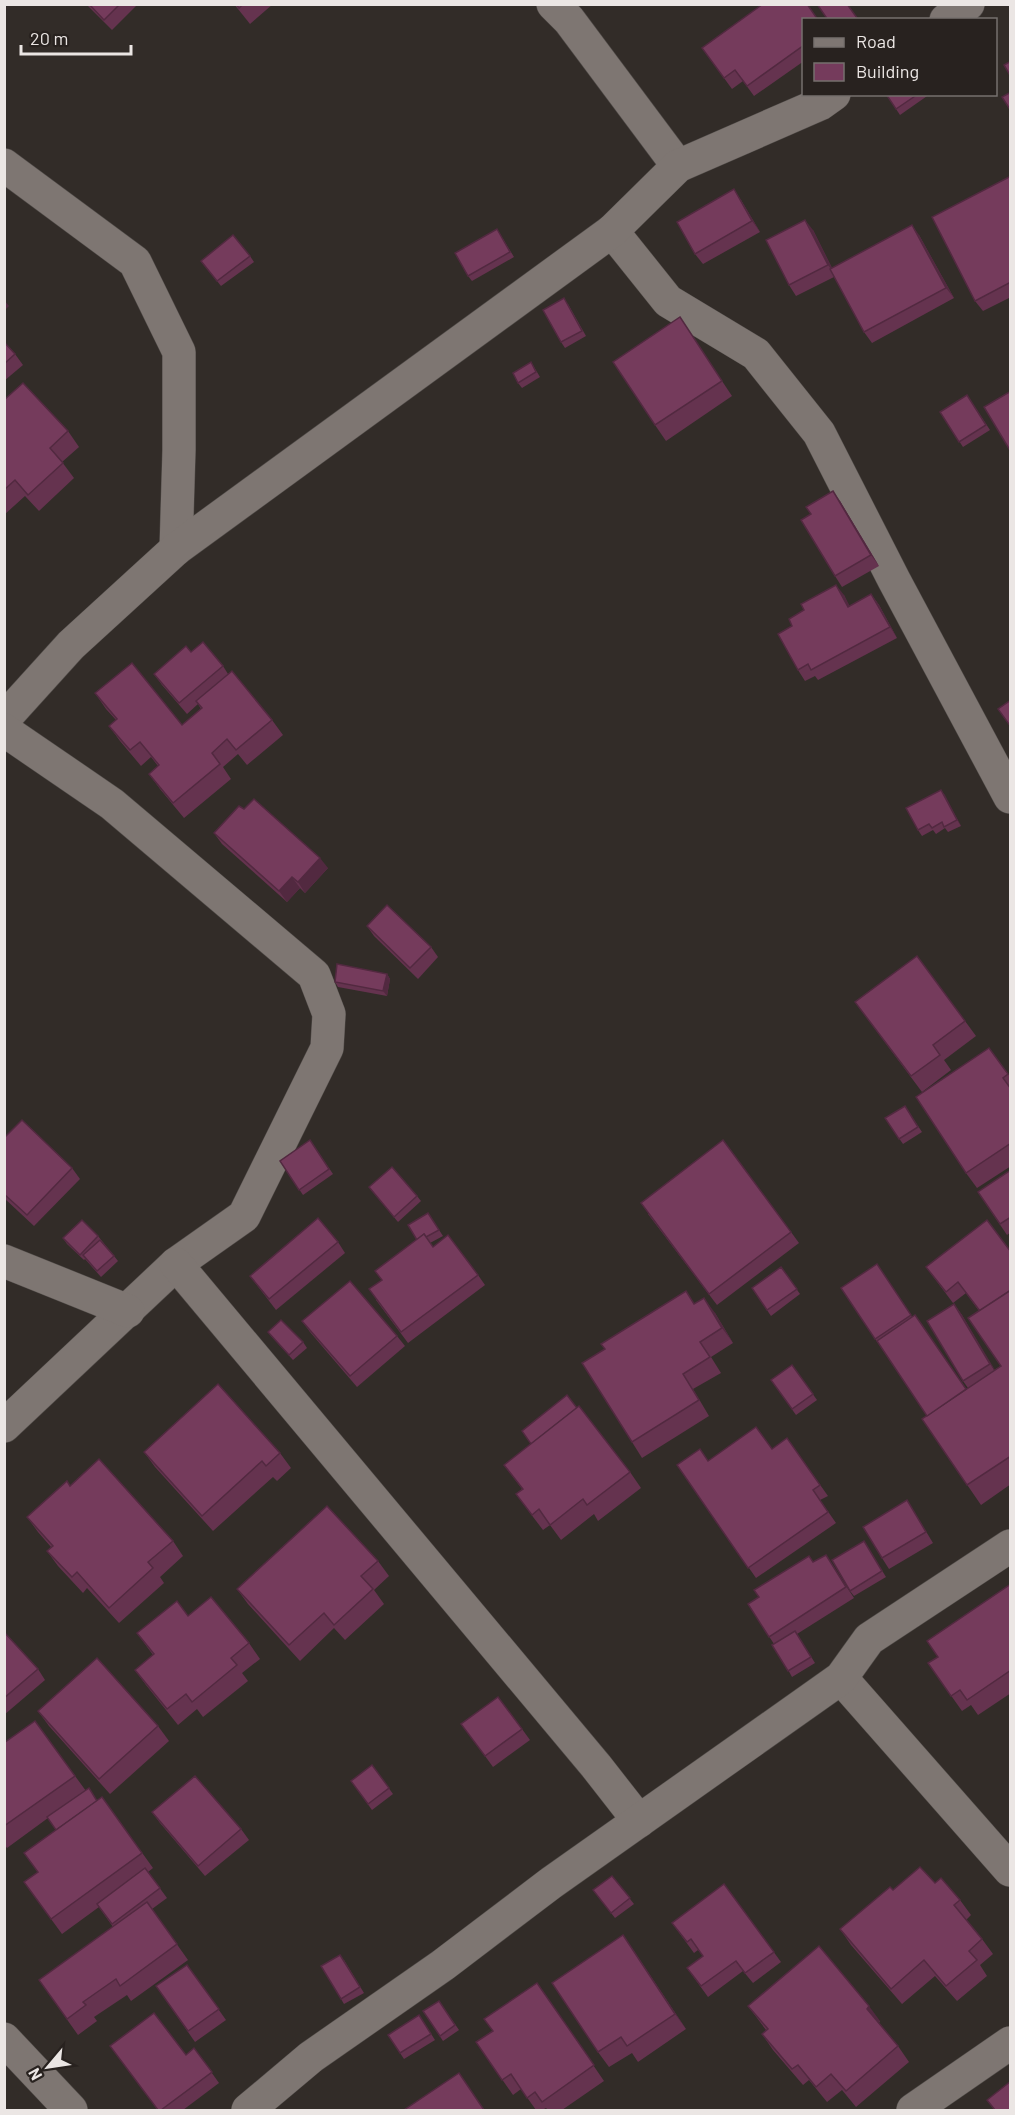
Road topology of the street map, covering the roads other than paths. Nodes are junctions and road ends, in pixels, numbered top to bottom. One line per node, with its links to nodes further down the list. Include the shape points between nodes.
1 (553, 4): 6 (street)
2 (968, 4): 3 (street)
3 (949, 18)
4 (831, 96): 6 (street)
5 (4, 165): 8 (street, via 135,262 179,352)
6 (678, 166): 7 (street)
7 (612, 231): 8 (street); 11 (street, via 668,301 756,354 819,433)
8 (176, 549): 9 (street, via 71,645)
9 (4, 719)
10 (4, 730): 13 (street, via 112,804 314,975 329,1014 327,1048 244,1216)
11 (1011, 797)
12 (4, 1261): 14 (street)
13 (176, 1264): 14 (street); 18 (street)
14 (128, 1311): 15 (street)
15 (4, 1425)
16 (1011, 1546): 17 (street, via 869,1640)
17 (841, 1678): 18 (street); 19 (street)
18 (639, 1821): 23 (street, via 311,2058)
19 (1011, 1870)
20 (4, 2039): 22 (street)
21 (1011, 2043): 24 (street)
22 (71, 2110)
23 (248, 2110)
24 (913, 2110)

